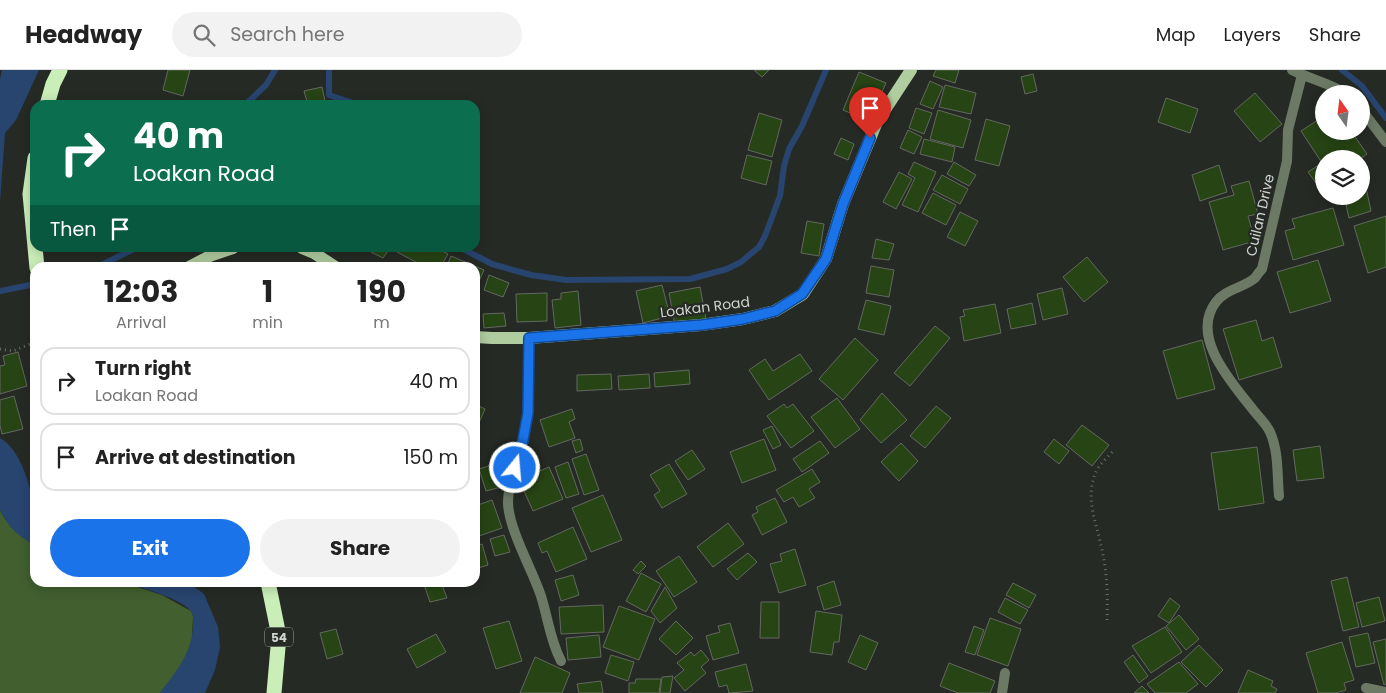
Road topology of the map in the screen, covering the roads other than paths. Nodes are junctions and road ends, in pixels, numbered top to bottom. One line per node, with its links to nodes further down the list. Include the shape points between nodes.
1 (60, 70): 5 (highway)
2 (911, 70): 13 (main road, Loakan Road, via 877,122 843,204 826,259 802,294 775,311 743,319)
3 (1297, 72): 4 (street); 14 (street, Cuilan Drive, via 1288,130 1287,162 1262,269 1254,278 1227,292 1216,302 1207,321 1208,339 1222,368 1270,431)
4 (1332, 85)
5 (48, 100)
6 (1370, 120): 7 (street)
7 (1386, 142)
8 (221, 252): 10 (main road)
9 (312, 252): 11 (main road)
10 (199, 262)
11 (328, 262)
12 (480, 337): 13 (main road, Loakan Road)
13 (529, 338): 16 (street, via 528,413 508,504 511,522 540,594 550,636)
14 (1279, 496)
15 (269, 587): 20 (highway, 54, via 279,636)
16 (561, 661)
17 (1005, 673): 21 (street)
18 (1366, 688): 19 (street)
19 (1386, 692)
20 (274, 693)
21 (1002, 693)

